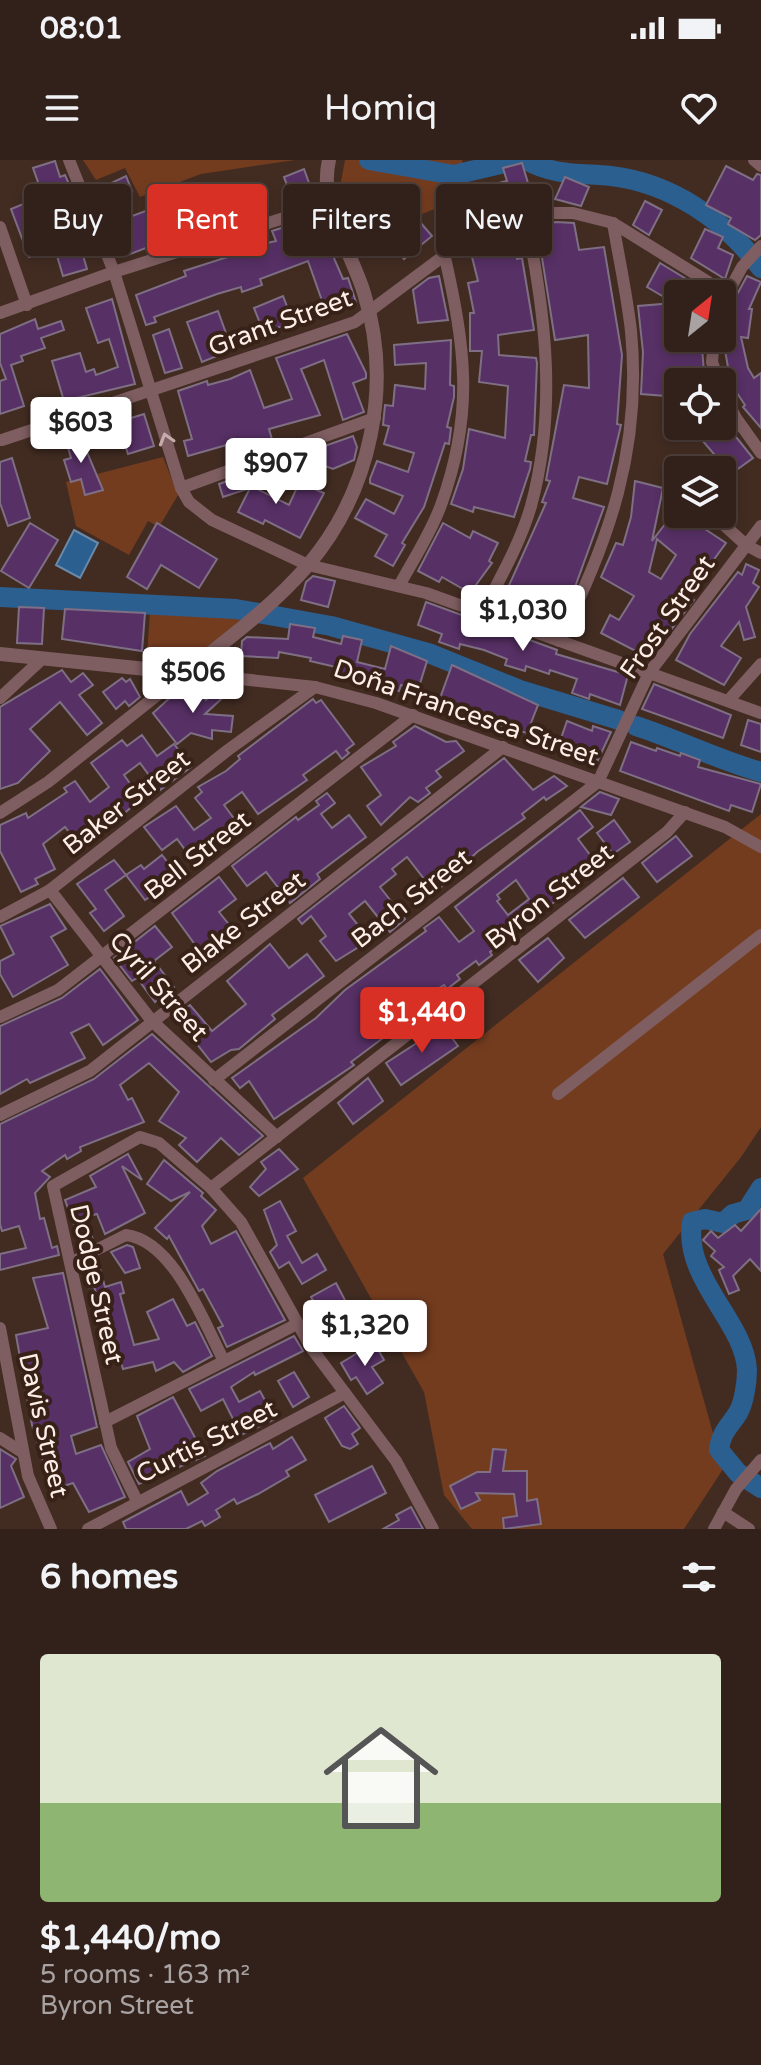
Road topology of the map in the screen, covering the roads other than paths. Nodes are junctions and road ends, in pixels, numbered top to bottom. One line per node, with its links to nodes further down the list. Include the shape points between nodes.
1 (69, 160): 15 (street)
2 (754, 160): 4 (street)
3 (328, 162): 5 (street)
4 (761, 166)
5 (328, 184)
6 (552, 216): 8 (street, Grant Street, via 573,213)
7 (283, 218): 15 (street)
8 (613, 223): 16 (street, Grant Street); 34 (street, via 631,333 628,444 611,524)
9 (0, 227): 18 (street)
10 (759, 248): 17 (street)
11 (348, 256): 19 (street)
12 (440, 256): 19 (street, Grant Street)
13 (445, 256): 32 (street, via 464,347 464,406 441,508)
14 (533, 256): 33 (street, via 544,315 545,433 530,508)
15 (114, 272): 18 (street); 21 (street)
16 (697, 280)
17 (734, 280)
18 (27, 305): 20 (street)
19 (370, 312): 21 (street, Grant Street, via 295,344); 22 (street, via 378,380)
20 (0, 313)
21 (151, 390): 24 (street, Grant Street); 26 (street, one-way to 21)
22 (375, 418): 26 (street); 31 (street, via 352,494)
23 (736, 418): 25 (street)
24 (2, 440)
25 (761, 453)
26 (181, 488): 31 (street, via 212,520)
27 (761, 526): 29 (street, Frost Street)
28 (727, 528): 29 (street)
29 (746, 545): 30 (street); 39 (street, Frost Street)
30 (761, 553)
31 (308, 565): 32 (street); 38 (street, via 255,617)
32 (399, 586): 33 (street)
33 (482, 613): 34 (street)
34 (559, 641): 39 (street)
35 (0, 654): 36 (street, Doña Francesca Street)
36 (42, 659): 38 (street, Doña Francesca Street); 41 (street)
37 (761, 664): 42 (street)
38 (185, 673): 40 (street, Doña Francesca Street); 48 (street, via 48,782)
39 (649, 673): 42 (street); 46 (street, Frost Street)
40 (315, 687): 44 (street, Doña Francesca Street); 50 (street, Baker Street)
41 (0, 698)
42 (728, 701): 43 (street)
43 (761, 713)
44 (413, 715): 45 (street, Doña Francesca Street); 53 (street, Bell Street)
45 (503, 747): 46 (street, Doña Francesca Street); 55 (street, Blake Street)
46 (598, 782): 47 (street, Doña Francesca Street); 56 (street, Bach Street)
47 (685, 812): 49 (street, Doña Francesca Street); 59 (street, Byron Street, via 667,832)
48 (0, 813)
49 (761, 847)
50 (50, 890): 51 (street, Baker Street); 53 (street, Cyril Street)
51 (0, 917)
52 (761, 935): 57 (street)
53 (102, 956): 54 (street, Bell Street, via 58,990); 55 (street, Cyril Street)
54 (0, 1017)
55 (152, 1021): 56 (street, Cyril Street); 58 (street, Blake Street, via 90,1071)
56 (214, 1080): 59 (street, Cyril Street)
57 (558, 1094)
58 (0, 1115)
59 (277, 1137): 60 (street, Byron Street)
60 (211, 1188): 61 (street, Dodge Street, via 159,1143 147,1137 133,1139 53,1186); 62 (street, Dodge Street, via 251,1236)
61 (72, 1262): 64 (street, via 126,1235 153,1244 172,1265); 66 (street, Dodge Street)
62 (297, 1324): 64 (street); 65 (street, Dodge Street)
63 (0, 1328): 68 (street, Davis Street)
64 (224, 1361): 66 (street)
65 (345, 1393): 70 (street, Curtis Street); 74 (street, Dodge Street, via 396,1461)
66 (105, 1422): 70 (street, Dodge Street, via 117,1464)
67 (0, 1438): 68 (street)
68 (22, 1452): 72 (street, Davis Street, via 35,1498)
69 (758, 1464): 71 (street)
70 (137, 1501): 73 (street, Curtis Street)
71 (723, 1512): 75 (street); 76 (street)
72 (51, 1529)
73 (88, 1529)
74 (433, 1529)
75 (714, 1529)
76 (749, 1529)

